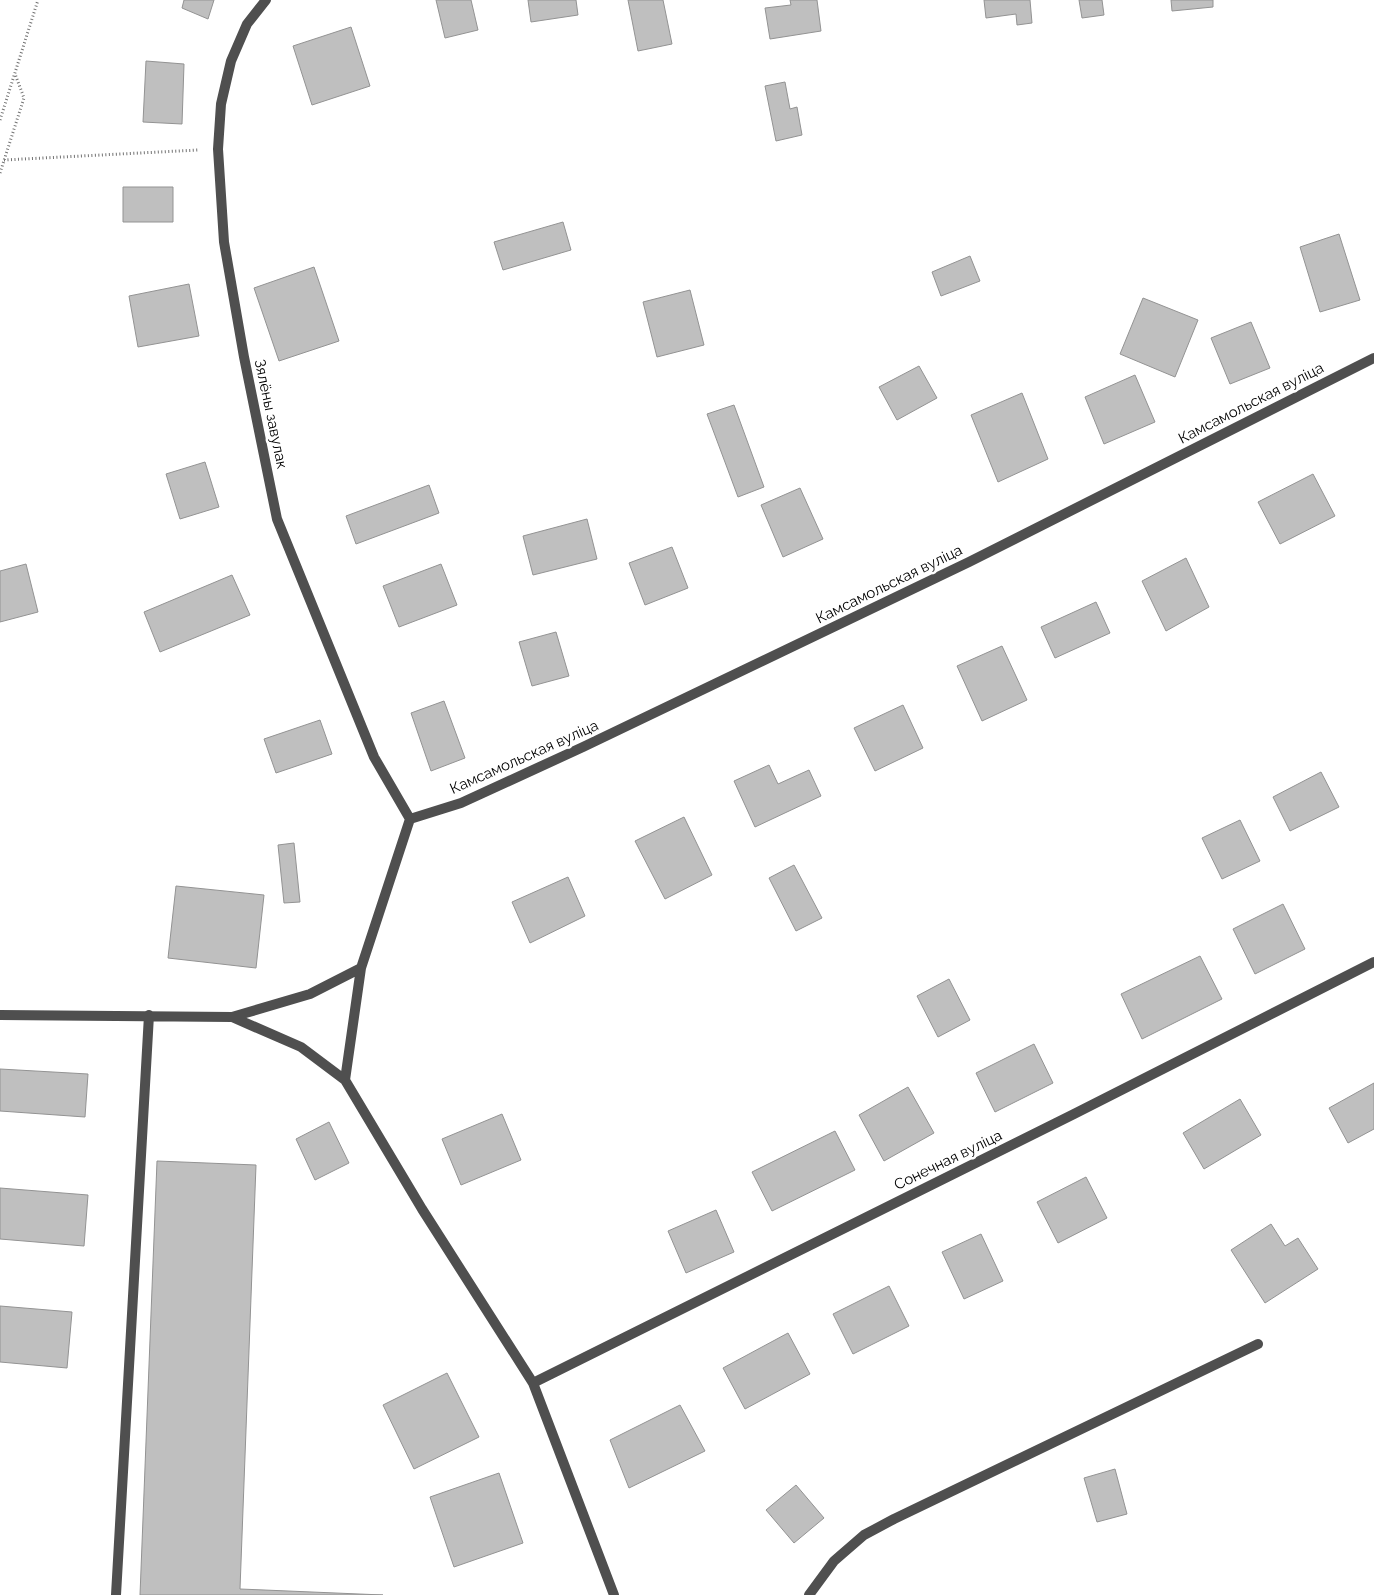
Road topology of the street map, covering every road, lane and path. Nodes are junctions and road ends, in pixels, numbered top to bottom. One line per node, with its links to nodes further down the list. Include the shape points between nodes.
1 (38, 0): 3 (path)
2 (266, 0): 5 (street, Зялёны завулак, via 247,24 231,61 221,104)
3 (15, 73): 4 (path); 6 (path, via 24,98)
4 (0, 120)
5 (218, 149): 6 (path); 9 (street, Зялёны завулак, via 224,242 277,519 374,757)
6 (4, 160): 7 (path)
7 (0, 173)
8 (1374, 358): 9 (street, Камсамольская вуліца, via 969,562 583,747 461,803)
9 (410, 819): 11 (street)
10 (1374, 962): 17 (street, Сонечная вуліца)
11 (361, 968): 14 (street, via 310,994); 15 (street)
12 (0, 1015): 13 (street)
13 (149, 1015): 14 (street); 18 (street)
14 (232, 1017): 15 (street, via 301,1047)
15 (345, 1080): 17 (street, via 422,1210)
16 (1258, 1344): 20 (street, via 864,1535 834,1561)
17 (533, 1383): 19 (street)
18 (116, 1595)
19 (614, 1595)
20 (809, 1595)

